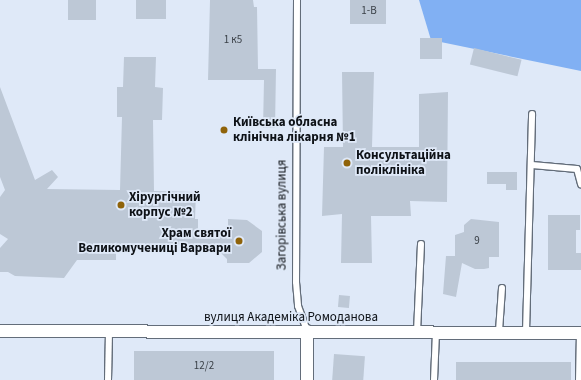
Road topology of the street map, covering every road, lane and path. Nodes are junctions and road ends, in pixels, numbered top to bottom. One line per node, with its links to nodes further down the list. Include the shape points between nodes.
1 (297, 0): 7 (lane, Загорівська вулиця, via 296,282 298,306)
2 (532, 114): 3 (lane)
3 (532, 164): 4 (lane, via 576,169); 13 (lane)
4 (581, 184)
5 (421, 244): 11 (lane)
6 (502, 288): 9 (lane)
7 (307, 330): 10 (street, вулиця Академіка Ромоданова); 11 (street, вулиця Академіка Ромоданова); 16 (street, Загорівська вулиця)
8 (0, 331): 10 (street, вулиця Академіка Ромоданова)
9 (499, 331): 12 (street, вулиця Академіка Ромоданова); 13 (street, вулиця Академіка Ромоданова)
10 (108, 332): 15 (lane)
11 (417, 332): 12 (street, вулиця Академіка Ромоданова)
12 (436, 332): 17 (lane)
13 (526, 332): 14 (street, вулиця Академіка Ромоданова)
14 (580, 333): 18 (lane)
15 (108, 380)
16 (307, 380)
17 (434, 380)
18 (579, 380)

